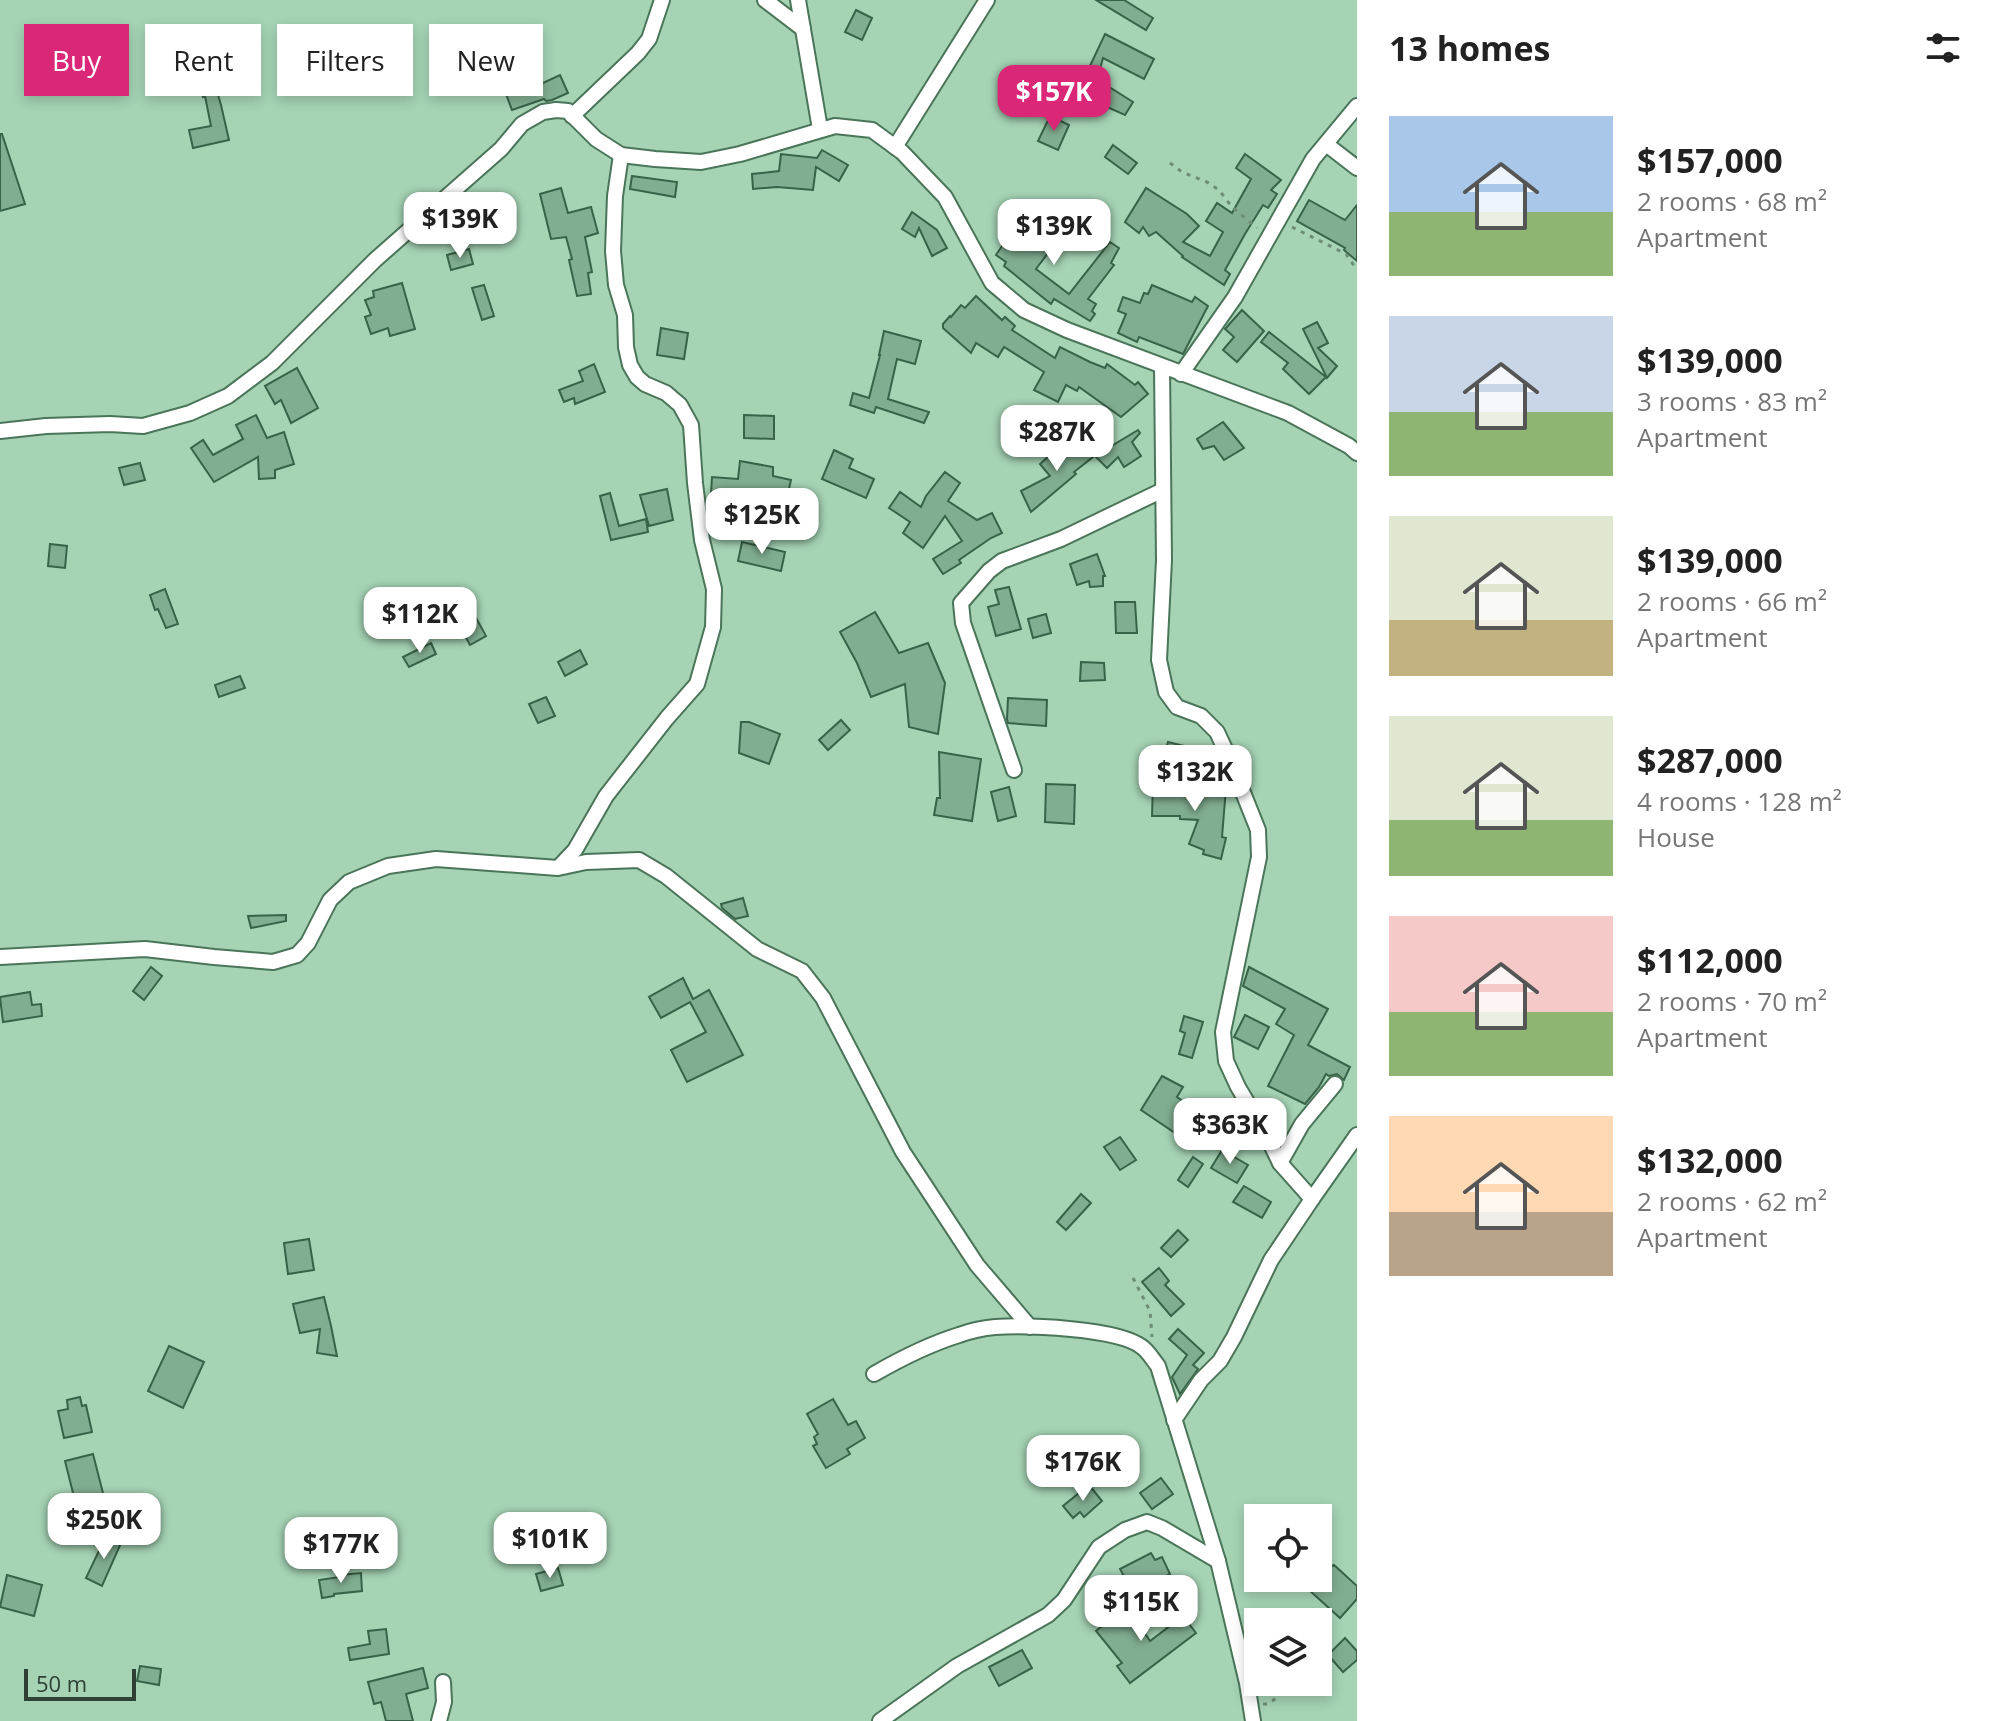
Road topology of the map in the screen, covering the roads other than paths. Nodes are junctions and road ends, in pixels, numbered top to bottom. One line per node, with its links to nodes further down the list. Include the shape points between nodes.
1 (662, 0): 7 (street, via 649,39)
2 (765, 0): 5 (street)
3 (798, 0): 5 (street)
4 (987, 0): 10 (street)
5 (803, 29): 8 (street)
6 (1357, 106): 9 (street)
7 (572, 116): 11 (street); 15 (street, via 568,111 543,112 522,124 272,363 228,396 143,426)
8 (820, 129): 10 (street, via 872,130); 11 (street, via 701,162)
9 (1326, 144): 12 (street); 14 (street, via 1235,297)
10 (895, 147): 13 (street, via 945,197 992,283 1024,310)
11 (621, 155): 19 (street, via 613,251 626,347 637,377 680,405 691,425 702,540 714,589 713,627 697,684 606,796 575,850)
12 (1357, 168)
13 (1162, 367): 14 (street); 17 (street)
14 (1181, 374): 16 (street, via 1288,413)
15 (0, 431)
16 (1357, 453)
17 (1163, 490): 18 (street, via 1002,561 961,603 963,623); 23 (street, via 1159,660 1166,692 1177,707 1201,716 1217,732 1258,830 1259,857 1223,1032 1226,1061)
18 (1014, 770)
19 (558, 868): 20 (street, via 436,859 388,866 349,882 330,900 297,955 273,962 145,949); 25 (street, via 639,860 757,949 802,971 823,998 903,1152 977,1265)
20 (0, 957)
21 (1335, 1084): 23 (street, via 1302,1124)
22 (1357, 1135): 24 (street)
23 (1280, 1163): 24 (street)
24 (1312, 1199): 27 (street, via 1271,1260 1220,1361)
25 (1030, 1327): 26 (street, via 959,1335); 27 (street, via 1090,1332 1142,1347 1158,1366)
26 (874, 1374)
27 (1174, 1420): 28 (street)
28 (1218, 1561): 31 (street, via 1147,1522 1125,1530 1099,1547 1048,1615 957,1666); 32 (street)
29 (443, 1682): 30 (street)
30 (439, 1721)
31 (880, 1721)
32 (1253, 1721)

